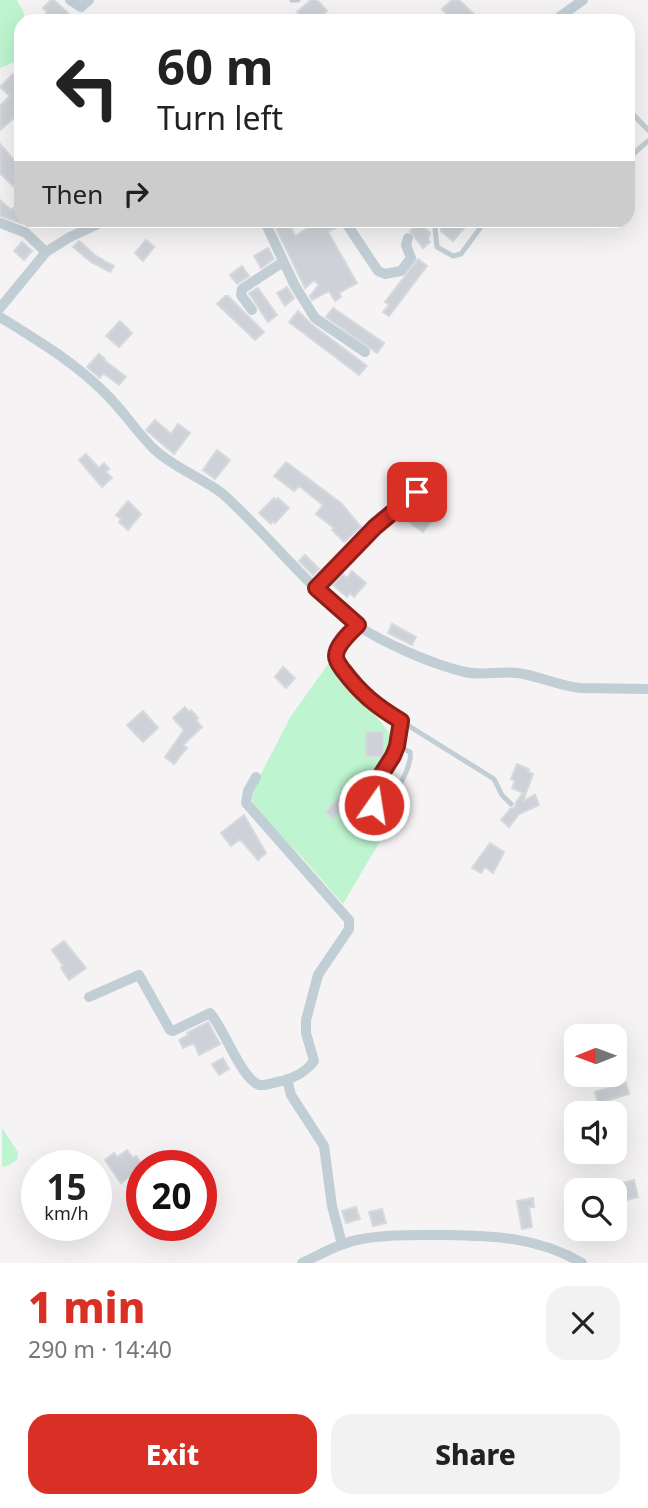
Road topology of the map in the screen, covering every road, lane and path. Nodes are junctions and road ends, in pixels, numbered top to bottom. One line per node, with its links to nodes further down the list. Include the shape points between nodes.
1 (89, 0): 5 (street, via 81,7)
2 (292, 0): 3 (lane)
3 (298, 0)
4 (583, 0): 6 (street)
5 (73, 3)
6 (564, 14)
7 (635, 116): 8 (lane)
8 (648, 130)
9 (0, 223): 16 (street, via 26,233)
10 (90, 228): 16 (street)
11 (268, 228): 17 (street)
12 (349, 228): 15 (street, via 378,271 385,274 401,271 411,258)
13 (436, 228): 14 (lane, via 437,247 453,256 461,254)
14 (480, 228)
15 (408, 238)
16 (46, 252): 18 (street)
17 (283, 262): 19 (street, via 242,289); 21 (street, via 315,318)
18 (0, 308)
19 (252, 310)
20 (0, 317): 23 (street, via 88,376 156,451 223,494)
21 (365, 352)
22 (417, 492): 23 (lane)
23 (316, 588): 24 (street)
24 (358, 625): 25 (street, via 466,673 515,673 580,688); 26 (lane, via 336,659 357,689)
25 (648, 689)
26 (401, 721): 27 (lane); 29 (lane, via 494,779)
27 (397, 746): 27 (lane, via 369,794 374,805 387,802 406,773 412,757)
28 (256, 777): 31 (street, via 247,803 349,920 349,929 318,975 306,1020 314,1061)
29 (511, 803)
30 (89, 996): 31 (street, via 139,975 170,1030 210,1013 253,1081 261,1085)
31 (287, 1079): 32 (street, via 291,1095 324,1146)
32 (342, 1244): 33 (street); 34 (street, via 383,1236 502,1236 562,1251)
33 (302, 1263)
34 (582, 1263)

